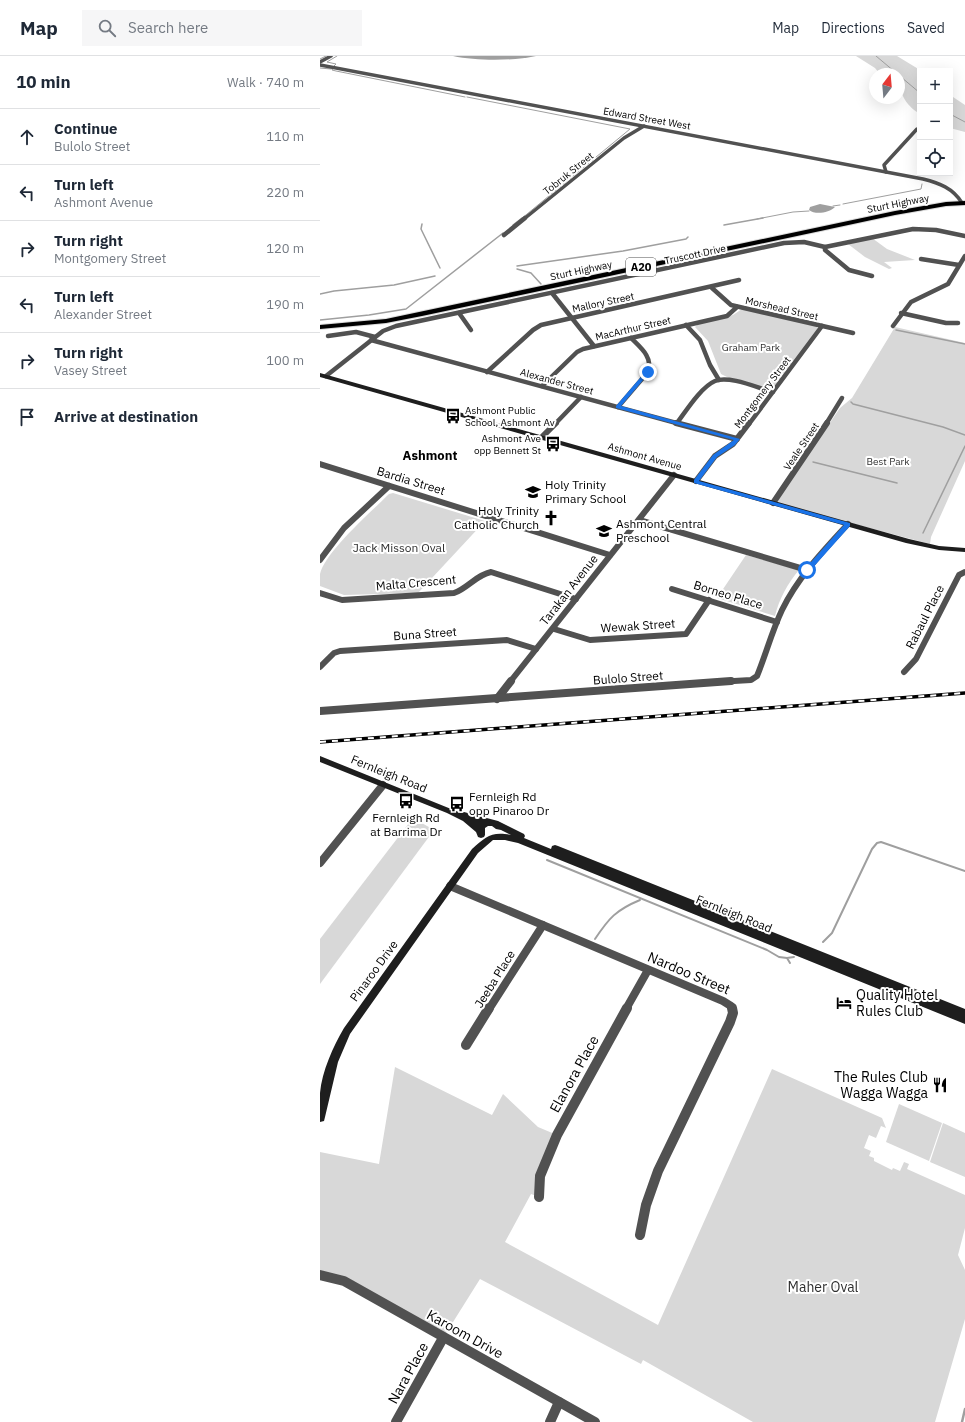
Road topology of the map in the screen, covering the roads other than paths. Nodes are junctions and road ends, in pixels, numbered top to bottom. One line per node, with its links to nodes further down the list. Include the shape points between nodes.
1 (330, 56): 2 (street)
2 (320, 62)
3 (320, 65): 4 (street, Edward Street West)
4 (644, 126): 6 (street, Edward Street West); 8 (street, Tobruk Street, via 624,138)
5 (917, 128): 6 (street, via 886,163)
6 (886, 172): 7 (street, Edward Street West, via 942,185 955,192)
7 (964, 203): 26 (highway, Sturt Highway / A20, via 887,214 422,314 378,322)
8 (504, 236)
9 (965, 236): 10 (street, Truscott Drive, via 918,228)
10 (825, 247): 14 (street, via 825,250 849,270); 17 (street, Truscott Drive, via 804,242 784,244)
11 (965, 256): 13 (street)
12 (922, 259): 13 (street)
13 (959, 265): 20 (street, via 948,284 911,302)
14 (872, 276)
15 (739, 280): 16 (street, Mallory Street)
16 (712, 288): 18 (street, Morshead Street, via 730,304); 21 (street, Mallory Street)
17 (552, 294): 19 (street, Truscott Drive); 21 (street)
18 (737, 306): 23 (street, MacArthur Street, via 729,315); 24 (street, Morshead Street)
19 (459, 313): 27 (street); 31 (street, Truscott Drive, via 391,327)
20 (901, 313): 22 (street, via 946,323); 25 (street)
21 (573, 318): 32 (street); 33 (street, Mallory Street, via 537,327)
22 (958, 323)
23 (686, 325): 30 (street, MacArthur Street); 35 (street, via 702,343 710,366)
24 (822, 326): 28 (street, Morshead Street); 38 (street, Montgomery Street)
25 (893, 326)
26 (320, 327)
27 (471, 330)
28 (853, 333)
29 (328, 336): 31 (street, Alexander Street, via 356,332)
30 (631, 338): 32 (street, MacArthur Street); 41 (street, via 649,358 651,367)
31 (373, 339): 33 (street, Alexander Street); 34 (street)
32 (594, 346): 37 (street, MacArthur Street, via 577,352)
33 (487, 372): 37 (street, Alexander Street)
34 (323, 375): 36 (street); 43 (street, Ashmont Avenue)
35 (719, 380): 38 (street); 42 (street, via 707,386)
36 (320, 381)
37 (542, 386): 39 (street, Alexander Street)
38 (773, 392): 44 (street, Montgomery Street)
39 (581, 397): 41 (street, Alexander Street); 43 (street)
40 (842, 398): 49 (street, Veale Street)
41 (618, 407): 42 (street, Alexander Street)
42 (677, 423): 44 (street, Alexander Street)
43 (542, 438): 46 (street, Ashmont Avenue)
44 (737, 439): 47 (street, Montgomery Street, via 734,444 715,456)
45 (320, 464): 48 (street, Bardia Street)
46 (674, 475): 47 (street, Ashmont Avenue); 50 (street, Tarakan Avenue)
47 (696, 482): 49 (street, Ashmont Avenue)
48 (389, 486): 52 (street); 54 (street, Bardia Street)
49 (773, 504): 51 (street, Ashmont Avenue)
50 (639, 520): 54 (street, Tarakan Avenue); 56 (street)
51 (848, 524): 53 (street, Ashmont Avenue, via 923,545); 56 (street, Bulolo Street)
52 (324, 549): 55 (street)
53 (965, 550)
54 (610, 555): 60 (street, Tarakan Avenue)
55 (320, 560)
56 (807, 570): 62 (street, Bulolo Street)
57 (965, 572): 66 (street, Rabaul Place, via 958,575 916,659)
58 (672, 589): 61 (street, Borneo Place)
59 (320, 593): 60 (street, Malta Crescent, via 342,600 454,593 467,587 480,574 491,572)
60 (576, 599): 63 (street, Tarakan Avenue)
61 (709, 600): 62 (street, Borneo Place); 63 (street, Wewak Street, via 686,634 590,640)
62 (777, 622): 67 (street, Bulolo Street, via 758,676 751,680)
63 (554, 629): 64 (street, Tarakan Avenue)
64 (536, 649): 65 (street, Buna Street, via 507,640 340,651 334,653); 67 (street, Tarakan Avenue)
65 (320, 667)
66 (904, 672)
67 (497, 699): 68 (street, Bulolo Street)
68 (320, 711)
69 (320, 759): 70 (street, Fernleigh Road)
70 (383, 785): 71 (street, Fernleigh Road); 76 (street)
71 (450, 811): 72 (street, Fernleigh Road); 73 (street, Fernleigh Road, via 466,819)
72 (494, 823): 73 (street, via 484,824); 74 (street, via 499,831); 80 (street, Fernleigh Road, via 520,836)
73 (480, 832): 74 (street, via 484,837); 75 (street, Pinaroo Drive)
74 (491, 838): 75 (street, Pinaroo Drive); 81 (street, Fernleigh Road, via 519,840)
75 (475, 851): 77 (street, Pinaroo Drive)
76 (320, 863)
77 (450, 886): 78 (street, Nardoo Street); 83 (street, Pinaroo Drive, via 340,1042 332,1063)
78 (543, 925): 79 (street, Nardoo Street); 82 (street, Jeeba Place)
79 (648, 970): 84 (street, Elanora Place, via 557,1135 540,1176); 85 (street, Nardoo Street, via 728,1003 734,1013 658,1171 646,1205)
80 (965, 1012)
81 (965, 1020)
82 (466, 1045)
83 (320, 1118)
84 (539, 1197)
85 (640, 1235)
86 (320, 1276): 87 (street, Karoom Drive, via 344,1281)
87 (443, 1338): 88 (street, Karoom Drive); 89 (street, Nara Place)
88 (559, 1402): 90 (street); 91 (street, Karoom Drive)
89 (396, 1422)
90 (550, 1422)
91 (595, 1422)

